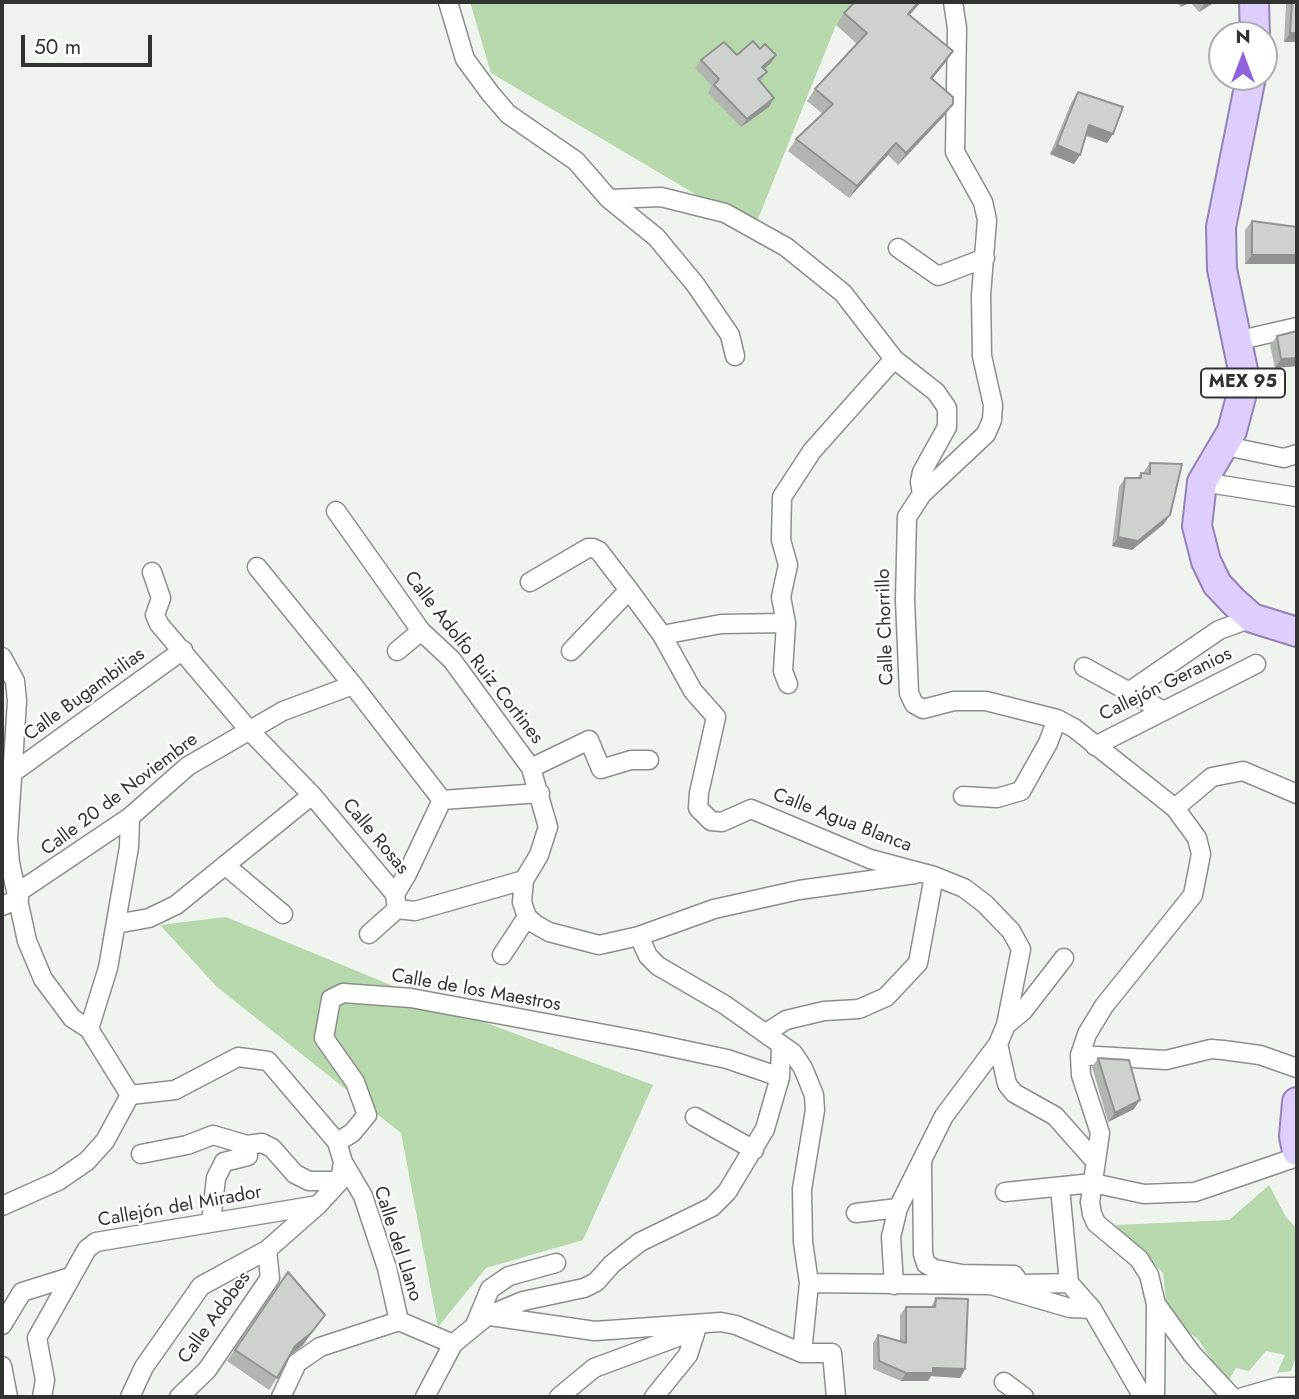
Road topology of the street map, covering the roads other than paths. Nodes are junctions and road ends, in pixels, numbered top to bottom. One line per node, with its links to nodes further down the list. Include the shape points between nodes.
1 (448, 2): 6 (street, via 466,59 490,93 508,114 576,161)
2 (953, 2): 8 (street, Calle Chorrillo, via 957,28 955,152 983,202)
3 (1254, 2): 4 (main road)
4 (1255, 21)
5 (1248, 91): 10 (main road, MEX 95, via 1221,228 1222,269)
6 (609, 199): 11 (street, via 656,237 715,311 730,335); 12 (street, via 638,196 681,201 725,213 761,232 843,293)
7 (898, 248): 8 (street, via 938,276)
8 (985, 258): 16 (street, Calle Chorrillo, via 982,356 992,420 986,434)
9 (1297, 327): 10 (street)
10 (1236, 341): 13 (main road, MEX 95, via 1244,375 1232,431)
11 (735, 356)
12 (894, 359): 16 (street, via 936,392 947,408 947,427 922,472); 24 (street, via 812,451 782,497 782,540 788,565 781,597)
13 (1222, 445): 14 (street, via 1284,458); 15 (main road, MEX 95)
14 (1297, 454)
15 (1202, 482): 17 (street); 23 (main road, MEX 95, via 1197,526 1206,561 1217,584)
16 (922, 494): 38 (street, Calle Chorrillo, via 912,505 905,532 909,692 914,704 923,709 954,701 986,701)
17 (1297, 497)
18 (336, 511): 25 (street, Calle Adolfo Ruiz Cortines)
19 (257, 567): 35 (street)
20 (152, 572): 28 (street, Calle Rosas, via 160,598 155,615)
21 (530, 582): 22 (street, Calle Agua Blanca, via 588,548 599,551)
22 (629, 590): 27 (street, Calle Agua Blanca); 29 (street)
23 (1252, 618): 26 (main road, MEX 95); 36 (street, via 1219,630)
24 (786, 623): 27 (street, via 721,625); 34 (street, via 783,663)
25 (421, 631): 30 (street); 42 (street, Calle Adolfo Ruiz Cortines, via 452,660)
26 (1297, 632)
27 (662, 635): 52 (street, Calle Agua Blanca, via 693,691 716,718 699,793 698,808 704,816 722,822 751,809 870,859)
28 (183, 650): 39 (street, Calle Rosas); 43 (street, Calle Bugambilias)
29 (571, 650)
30 (397, 651)
31 (2, 657): 43 (street, via 15,681 17,701)
32 (1256, 664): 37 (street, Callejón Geranios)
33 (1084, 667): 36 (street)
34 (788, 684)
35 (353, 685): 39 (street, Calle 20 de Noviembre, via 284,711); 48 (street)
36 (1130, 691): 37 (street)
37 (1162, 710): 40 (street, Callejón Geranios)
38 (1057, 719): 40 (street, Calle Chorrillo); 47 (street, via 1021,791 997,798)
39 (249, 730): 46 (street, Calle Rosas); 50 (street, Calle 20 de Noviembre, via 188,766)
40 (1095, 746): 49 (street, Calle Chorrillo)
41 (649, 760): 42 (street, via 601,769 589,740)
42 (531, 768): 44 (street, Calle Adolfo Ruiz Cortines)
43 (10, 774): 54 (street)
44 (540, 793): 48 (street); 53 (street, Calle Adolfo Ruiz Cortines, via 548,827 546,839)
45 (1297, 794): 49 (street, via 1252,772 1212,777)
46 (312, 795): 51 (street); 55 (street, Calle Rosas)
47 (963, 796)
48 (442, 800): 55 (street)
49 (1175, 808): 68 (street, Calle Chorrillo, via 1197,838 1201,854 1193,895 1104,1006)
50 (130, 817): 54 (street, Calle 20 de Noviembre); 58 (street)
51 (225, 865): 56 (street); 58 (street, via 164,913)
52 (928, 874): 60 (street, via 799,890 738,903); 63 (street, Calle Agua Blanca, via 964,888 1018,940 1021,949); 65 (street, via 919,963 886,997 859,1009 786,1020)
53 (523, 880): 55 (street, via 415,911); 57 (street)
54 (13, 899): 64 (street, via 43,979 72,1017)
55 (396, 902): 59 (street)
56 (283, 914)
57 (527, 917): 60 (street, via 549,932 599,944); 61 (street)
58 (116, 924): 64 (street)
59 (369, 933)
60 (639, 936): 65 (street, via 658,966)
61 (502, 955)
62 (1064, 958): 63 (street, via 1023,1012)
63 (1006, 1025): 66 (street, Calle Agua Blanca)
64 (89, 1029): 71 (street)
65 (766, 1033): 67 (street)
66 (998, 1044): 80 (street, Calle Agua Blanca, via 944,1116); 81 (street, via 1007,1084 1014,1093 1055,1116)
67 (782, 1045): 70 (street); 95 (street, via 803,1068 816,1110 802,1189)
68 (1080, 1055): 69 (street, via 1166,1060 1211,1049 1260,1055); 81 (street, via 1081,1075 1100,1133)
69 (1297, 1068)
70 (780, 1077): 74 (street, Calle de los Maestros, via 727,1059 642,1041 411,998 343,993 331,999 324,1038 355,1082 367,1115); 76 (street)
71 (130, 1096): 74 (street, Calle del Llano, via 175,1090 238,1057 268,1061); 88 (street, via 105,1142 87,1161 58,1181)
72 (1297, 1102): 77 (main road)
73 (695, 1117): 76 (street)
74 (337, 1142): 82 (street, Calle del Llano)
75 (248, 1148): 78 (street, via 213,1135); 83 (street, via 262,1143 272,1147 295,1174 309,1181); 91 (street, via 248,1156 224,1162 214,1186)
76 (754, 1150): 101 (street, via 712,1207 640,1242 596,1282 523,1301)
77 (1297, 1151)
78 (141, 1154)
79 (1297, 1157): 84 (street, via 1195,1192 1144,1194)
80 (922, 1159): 89 (street, Calle Agua Blanca); 98 (street, via 926,1264 962,1273 1014,1275)
81 (1095, 1161): 84 (street)
82 (343, 1162): 83 (street); 102 (street, Calle del Llano, via 363,1196)
83 (340, 1181): 87 (street)
84 (1093, 1184): 85 (street); 99 (street, via 1090,1202 1096,1223 1139,1259 1149,1275)
85 (1060, 1188): 86 (street); 96 (street)
86 (1006, 1192)
87 (318, 1205): 91 (street, Callejón del Mirador); 92 (street)
88 (2, 1206)
89 (898, 1208): 90 (street); 97 (street, Calle Agua Blanca, via 891,1237)
90 (856, 1213)
91 (211, 1222): 94 (street, Callejón del Mirador, via 96,1242)
92 (267, 1250): 112 (street, via 201,1286 144,1367); 113 (street, Calle Adobes, via 270,1278 207,1370)
93 (556, 1263): 101 (street, via 509,1276 490,1289)
94 (70, 1277): 104 (street, via 22,1292); 111 (street, Callejón del Mirador, via 37,1338 45,1380)
95 (809, 1283): 97 (street); 106 (street)
96 (1069, 1283): 98 (street); 100 (street)
97 (894, 1285): 98 (street, via 948,1283)
98 (1022, 1290): 100 (street, via 1070,1308)
99 (1156, 1304): 121 (street); 122 (street, via 1192,1354)
100 (1092, 1309): 120 (street)
101 (481, 1320): 103 (street, via 595,1331); 105 (street)
102 (399, 1321): 105 (street, Calle del Llano); 114 (street, via 320,1347 297,1363)
103 (698, 1324): 106 (street, via 736,1325); 116 (street, via 683,1335 594,1368); 117 (street, via 688,1355)
104 (2, 1325)
105 (453, 1344): 115 (street)
106 (802, 1353): 118 (street, via 832,1353)
107 (2, 1366): 110 (street)
108 (1004, 1382): 119 (street)
109 (1297, 1387): 123 (street)
110 (8, 1397)
111 (42, 1397)
112 (131, 1397)
113 (179, 1397)
114 (281, 1397)
115 (425, 1397)
116 (559, 1397)
117 (654, 1397)
118 (836, 1397)
119 (1024, 1397)
120 (1143, 1397)
121 (1156, 1397)
122 (1232, 1397)
123 (1243, 1397)

